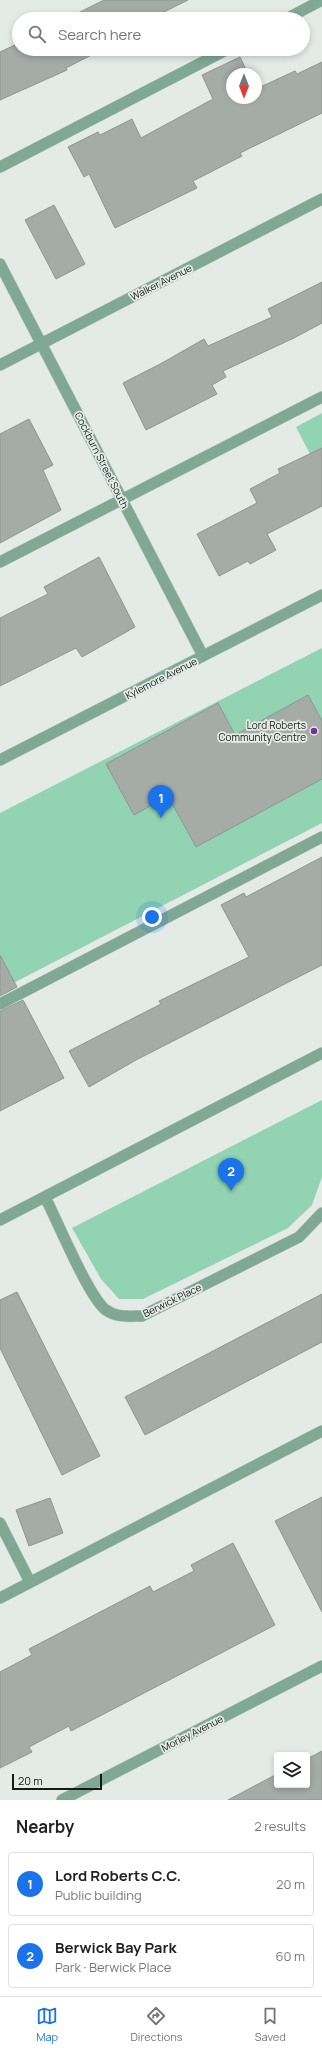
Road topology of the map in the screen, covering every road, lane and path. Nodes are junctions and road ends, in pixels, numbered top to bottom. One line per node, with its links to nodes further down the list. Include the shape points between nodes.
1 (322, 0): 2 (street)
2 (299, 12)
3 (214, 56): 4 (street)
4 (0, 166)
5 (322, 199): 7 (street, Walker Avenue)
6 (0, 264): 7 (street, Cockburn Street South)
7 (42, 343): 8 (street, Walker Avenue); 10 (street, Cockburn Street South)
8 (0, 365)
9 (322, 397): 10 (street)
10 (122, 499): 11 (street); 13 (street, Cockburn Street South)
11 (0, 562)
12 (322, 595): 13 (street, Kylemore Avenue)
13 (203, 656): 14 (street, Kylemore Avenue)
14 (0, 760)
15 (322, 837): 16 (street)
16 (0, 1004)
17 (322, 1053): 18 (street)
18 (46, 1197): 19 (street, Berwick Place, via 93,1296 106,1310 122,1317 142,1316 300,1237); 20 (street)
19 (322, 1213)
20 (0, 1220)
21 (322, 1431): 23 (street)
22 (0, 1523): 23 (street)
23 (30, 1582): 24 (street)
24 (0, 1598)
25 (322, 1666): 26 (street, Morley Avenue)
26 (62, 1800)

